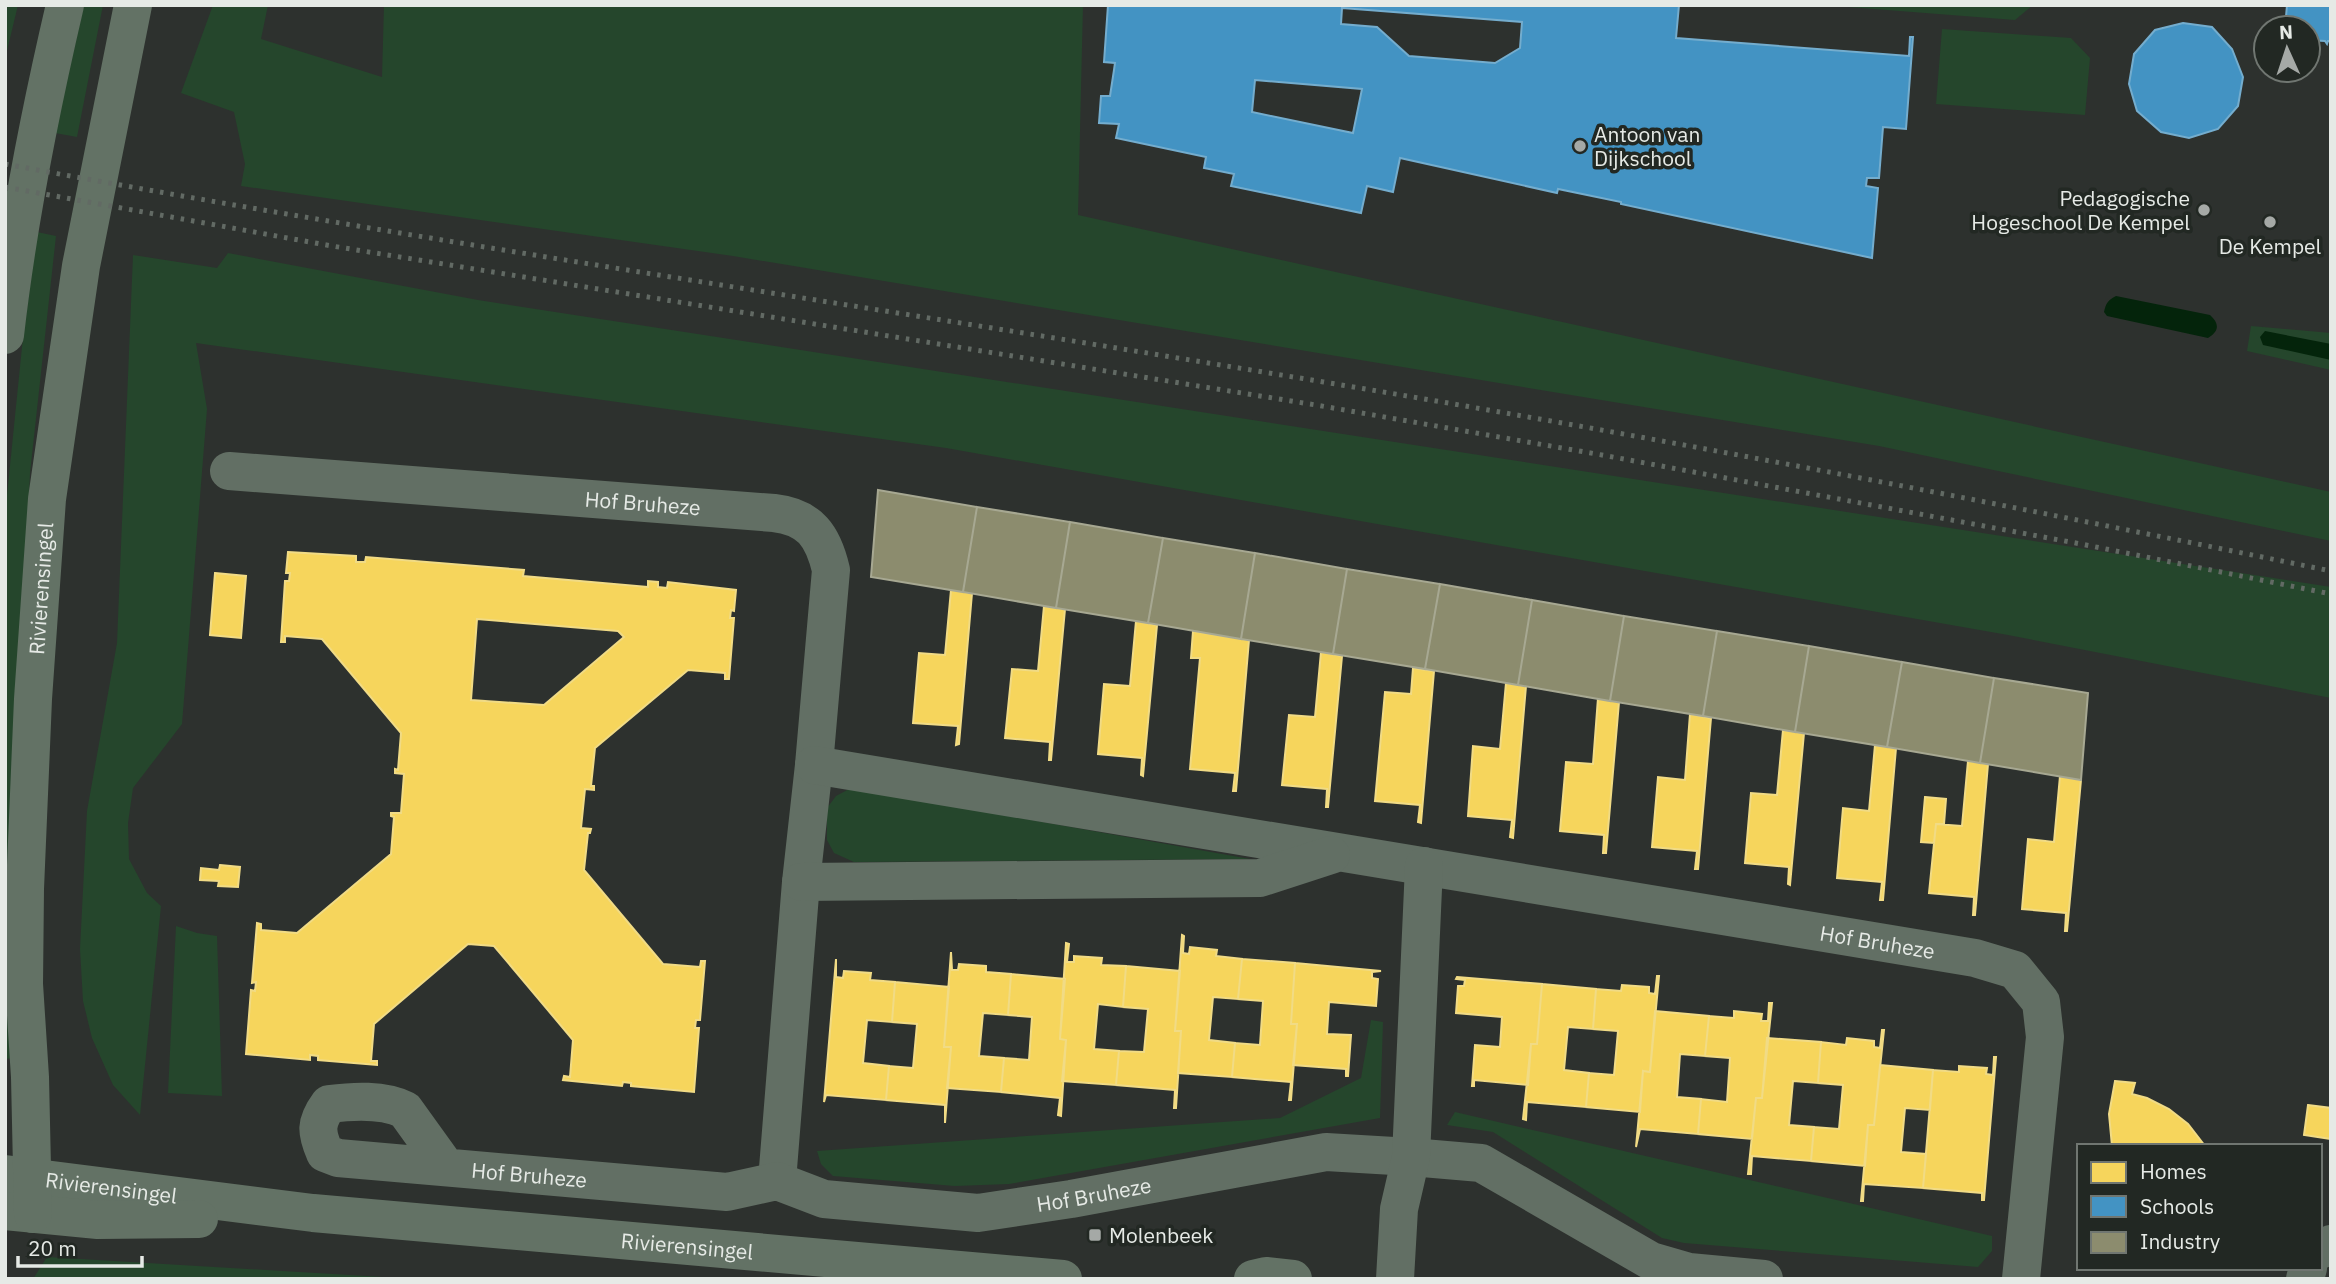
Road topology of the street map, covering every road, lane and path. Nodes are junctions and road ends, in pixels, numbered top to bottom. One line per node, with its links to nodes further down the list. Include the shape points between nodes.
1 (65, 5): 3 (street, via 37,125)
2 (133, 5): 12 (street, Rivierensingel, via 81,266 47,499 25,889)
3 (5, 335)
4 (229, 471): 5 (street, Hof Bruheze, via 787,515 814,529 826,548 831,570)
5 (814, 765): 6 (street, Hof Bruheze); 8 (street, Hof Bruheze)
6 (1336, 853): 7 (street, Hof Bruheze); 8 (street, Hof Bruheze, via 1259,878)
7 (1424, 866): 9 (street); 18 (street, Hof Bruheze, via 1975,958 2015,970 2040,1002 2045,1037)
8 (801, 882): 11 (street, Hof Bruheze)
9 (1411, 1157): 11 (street, Hof Bruheze, via 1326,1152 978,1213 824,1199); 16 (street, via 1399,1209); 17 (street, Hof Bruheze, via 1481,1163 1651,1261 1689,1272)
10 (446, 1167): 11 (street, Hof Bruheze, via 727,1192)
11 (777, 1181)
12 (19, 1194): 13 (street, Rivierensingel, via 313,1213)
13 (1063, 1279)
14 (1253, 1279): 15 (street)
15 (1293, 1279)
16 (1395, 1279)
17 (1764, 1279)
18 (2021, 1279)

